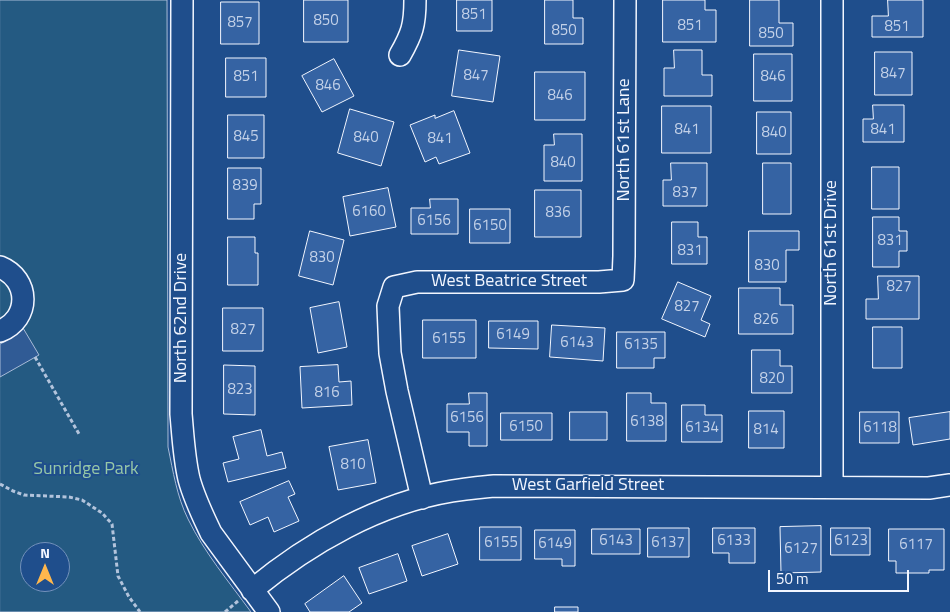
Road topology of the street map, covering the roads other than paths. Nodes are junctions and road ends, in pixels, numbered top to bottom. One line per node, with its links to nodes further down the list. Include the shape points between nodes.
1 (182, 0): 12 (street, North 62nd Drive, via 183,438 190,480 204,519)
2 (415, 0): 5 (street, via 410,38)
3 (625, 0): 7 (street, North 61st Lane)
4 (832, 0): 10 (street, North 61st Drive)
5 (400, 55)
6 (0, 267): 8 (street, via 18,282 23,302 15,322)
7 (623, 280): 11 (street, West Beatrice Street, via 417,282 394,287 388,306 390,353)
8 (0, 331)
9 (950, 485): 10 (street, West Garfield Street, via 929,488)
10 (832, 487): 11 (street, West Garfield Street, via 494,486)
11 (422, 498): 12 (street, West Garfield Street, via 387,509 326,538 302,552)
12 (246, 595): 13 (street, North 62nd Drive)
13 (269, 612)

